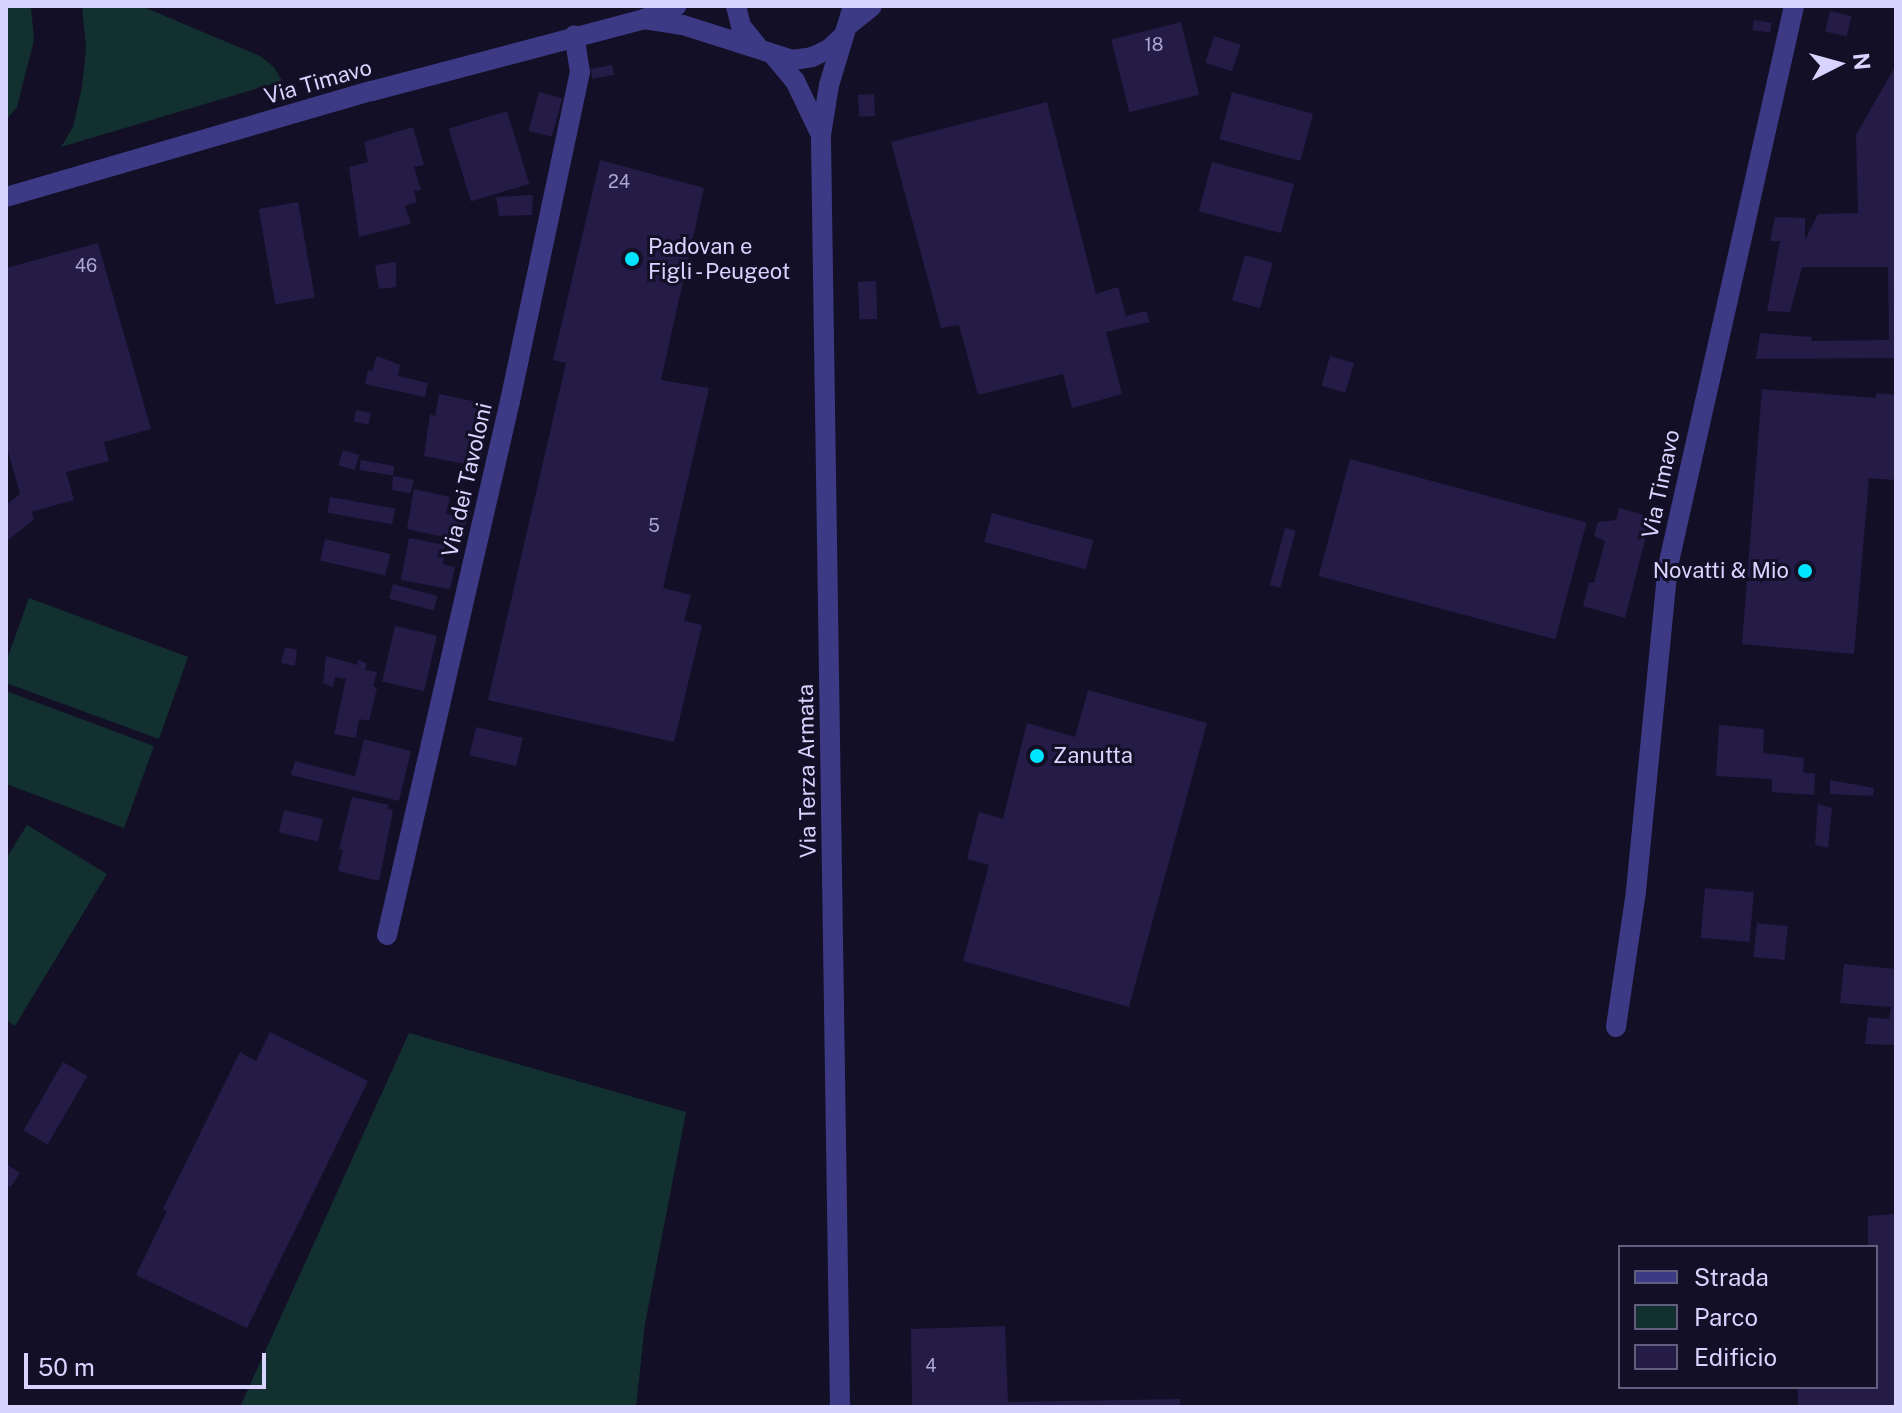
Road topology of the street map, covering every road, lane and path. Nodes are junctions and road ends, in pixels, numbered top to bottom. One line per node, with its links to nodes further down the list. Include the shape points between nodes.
1 (676, 6): 5 (street, Via Timavo)
2 (736, 6): 8 (street, via 741,26)
3 (872, 6): 6 (street, Via Timavo)
4 (1794, 6): 12 (street, Via Timavo, via 1668,566 1636,891)
5 (644, 19): 7 (street, Via Timavo); 8 (street, Via Timavo, via 683,25)
6 (849, 22): 8 (street, Via Timavo, via 829,49 812,57 793,60); 9 (street, Via Terza Armata)
7 (574, 35): 10 (street, Via Timavo); 11 (street, Via dei Tavoloni, via 580,72)
8 (766, 51): 9 (street, Via Terza Armata, via 795,81)
9 (821, 135): 13 (street, Via Terza Armata)
10 (6, 197)
11 (387, 935)
12 (1616, 1027)
13 (840, 1407)

